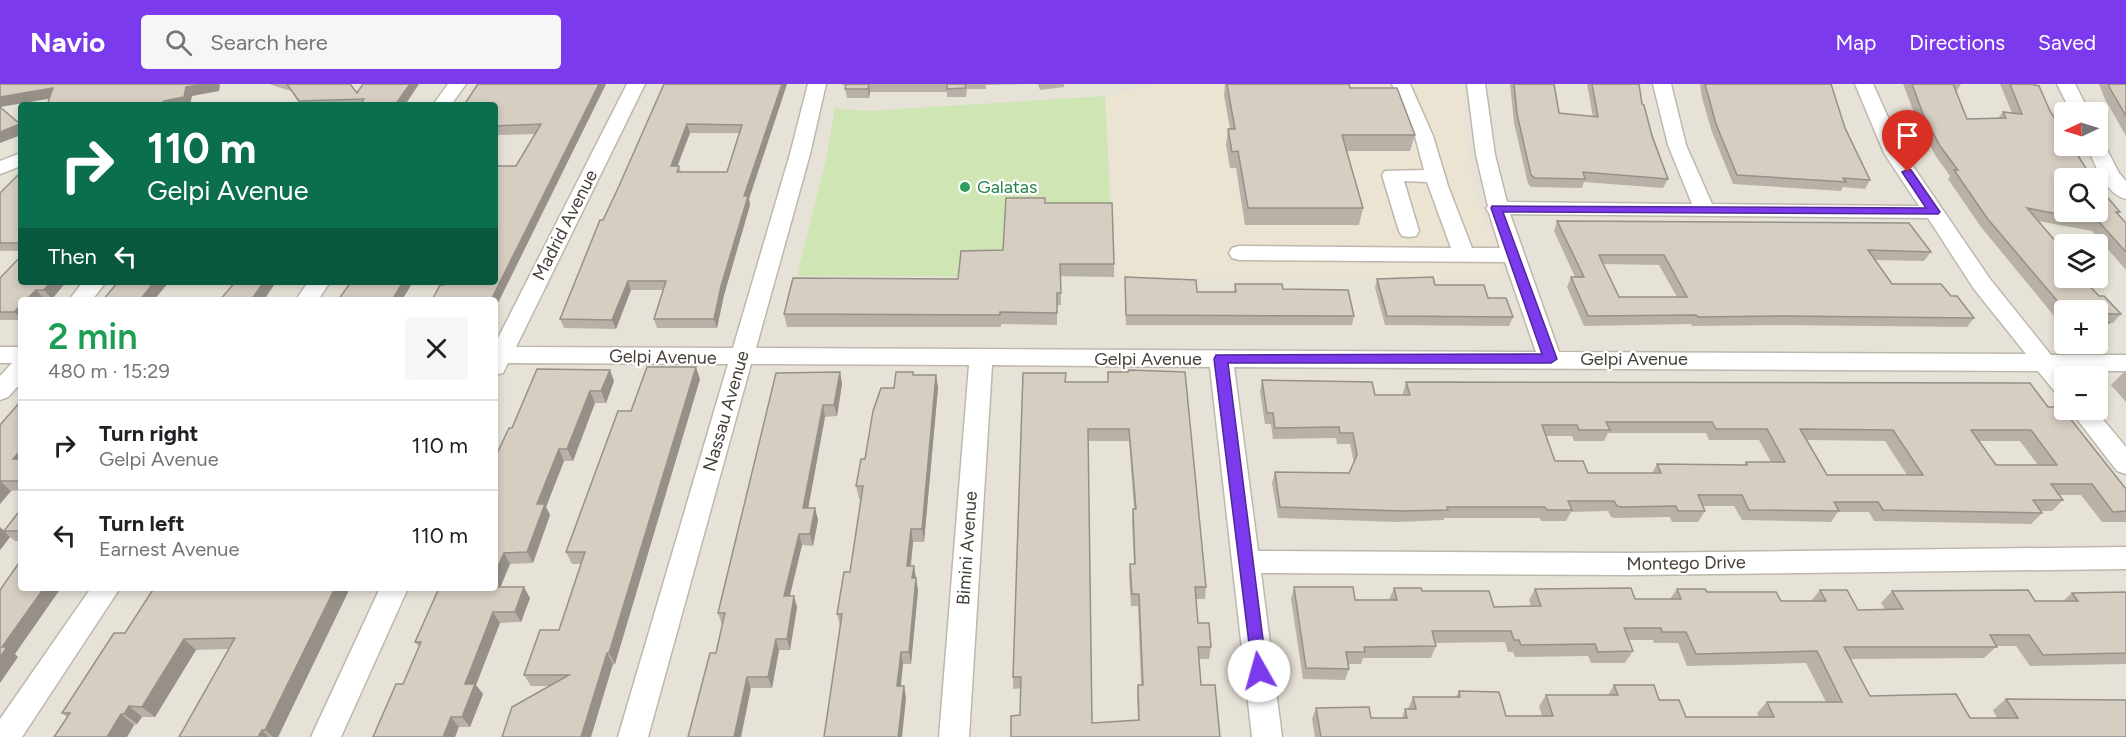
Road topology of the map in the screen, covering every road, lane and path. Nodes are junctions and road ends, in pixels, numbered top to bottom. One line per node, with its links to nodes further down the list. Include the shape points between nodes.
1 (457, 84): 9 (street)
2 (636, 84): 27 (street, Madrid Avenue)
3 (817, 84): 28 (street, Nassau Avenue)
4 (1401, 84): 14 (street, via 1424,136)
5 (1476, 84): 16 (street, via 1478,124)
6 (1662, 84): 17 (street, via 1677,145)
7 (1864, 84): 18 (street, via 1894,153)
8 (2066, 84): 10 (street)
9 (444, 102)
10 (2075, 102)
11 (2101, 156): 15 (street, via 2110,175)
12 (18, 160): 13 (street)
13 (0, 168)
14 (1435, 176): 19 (street, via 1392,175); 21 (street)
15 (2126, 193)
16 (1496, 208): 17 (street); 22 (street)
17 (1704, 209): 18 (street)
18 (1934, 212): 33 (street, via 1982,284)
19 (1409, 231)
20 (1239, 253): 21 (street)
21 (1464, 255): 22 (street)
22 (1513, 255): 32 (street)
23 (92, 285): 24 (street)
24 (82, 297)
25 (0, 355): 26 (street)
26 (18, 356)
27 (498, 357)
28 (741, 358): 29 (street, Gelpi Avenue); 30 (street, Gelpi Avenue); 46 (street, Nassau Avenue)
29 (498, 359)
30 (981, 359): 31 (street, Gelpi Avenue); 47 (street, Bimini Avenue)
31 (1221, 359): 32 (street, Gelpi Avenue); 41 (street)
32 (1551, 359): 33 (street, Gelpi Avenue)
33 (2044, 362): 34 (street, Gelpi Avenue); 36 (street)
34 (2126, 363)
35 (18, 371): 37 (street)
36 (2054, 374)
37 (0, 391)
38 (2090, 420): 39 (street)
39 (2126, 464)
40 (2126, 558): 41 (street, Montego Drive, via 1631,564)
41 (1245, 562): 48 (street)
42 (104, 591): 44 (street)
43 (393, 591): 45 (street)
44 (5, 737)
45 (326, 737)
46 (633, 737)
47 (954, 737)
48 (1267, 737)

